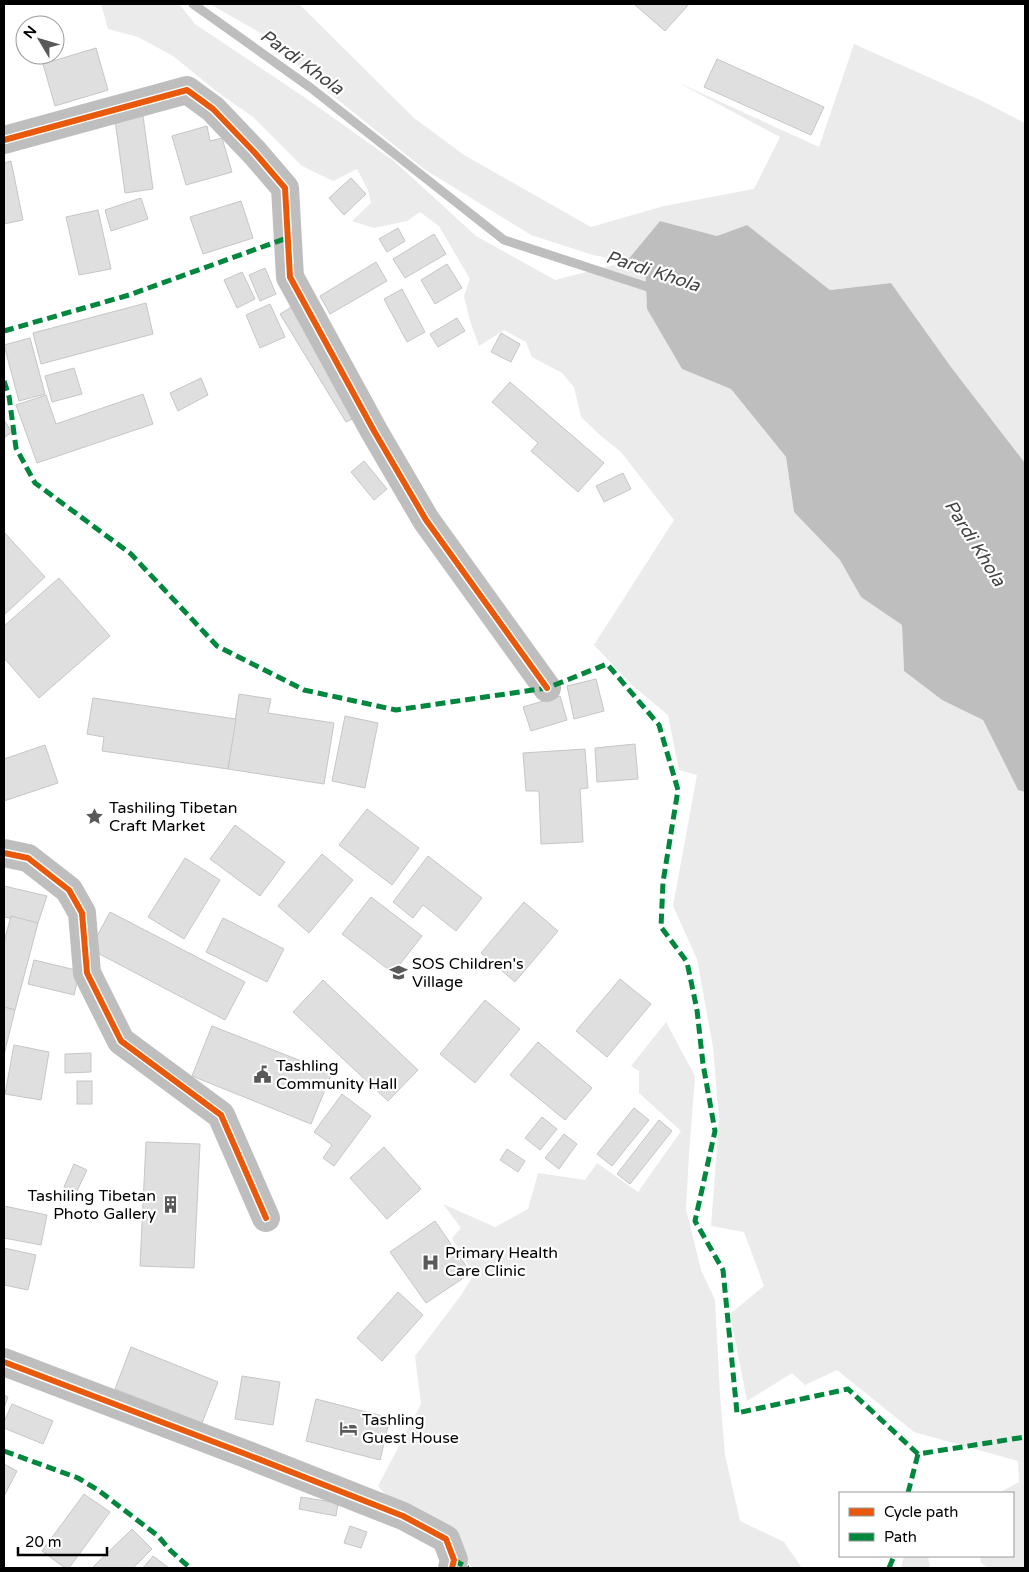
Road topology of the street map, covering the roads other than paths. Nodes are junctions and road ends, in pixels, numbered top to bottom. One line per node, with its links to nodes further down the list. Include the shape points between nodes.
1 (4, 140): 2 (street, via 187,90 213,109 285,188 290,277 426,520)
2 (547, 688)
3 (4, 853): 4 (street, via 28,858 69,890 82,913 87,973 121,1041 221,1115)
4 (266, 1218)
5 (4, 1362): 6 (street, via 403,1516 446,1539 454,1560)
6 (452, 1568)

